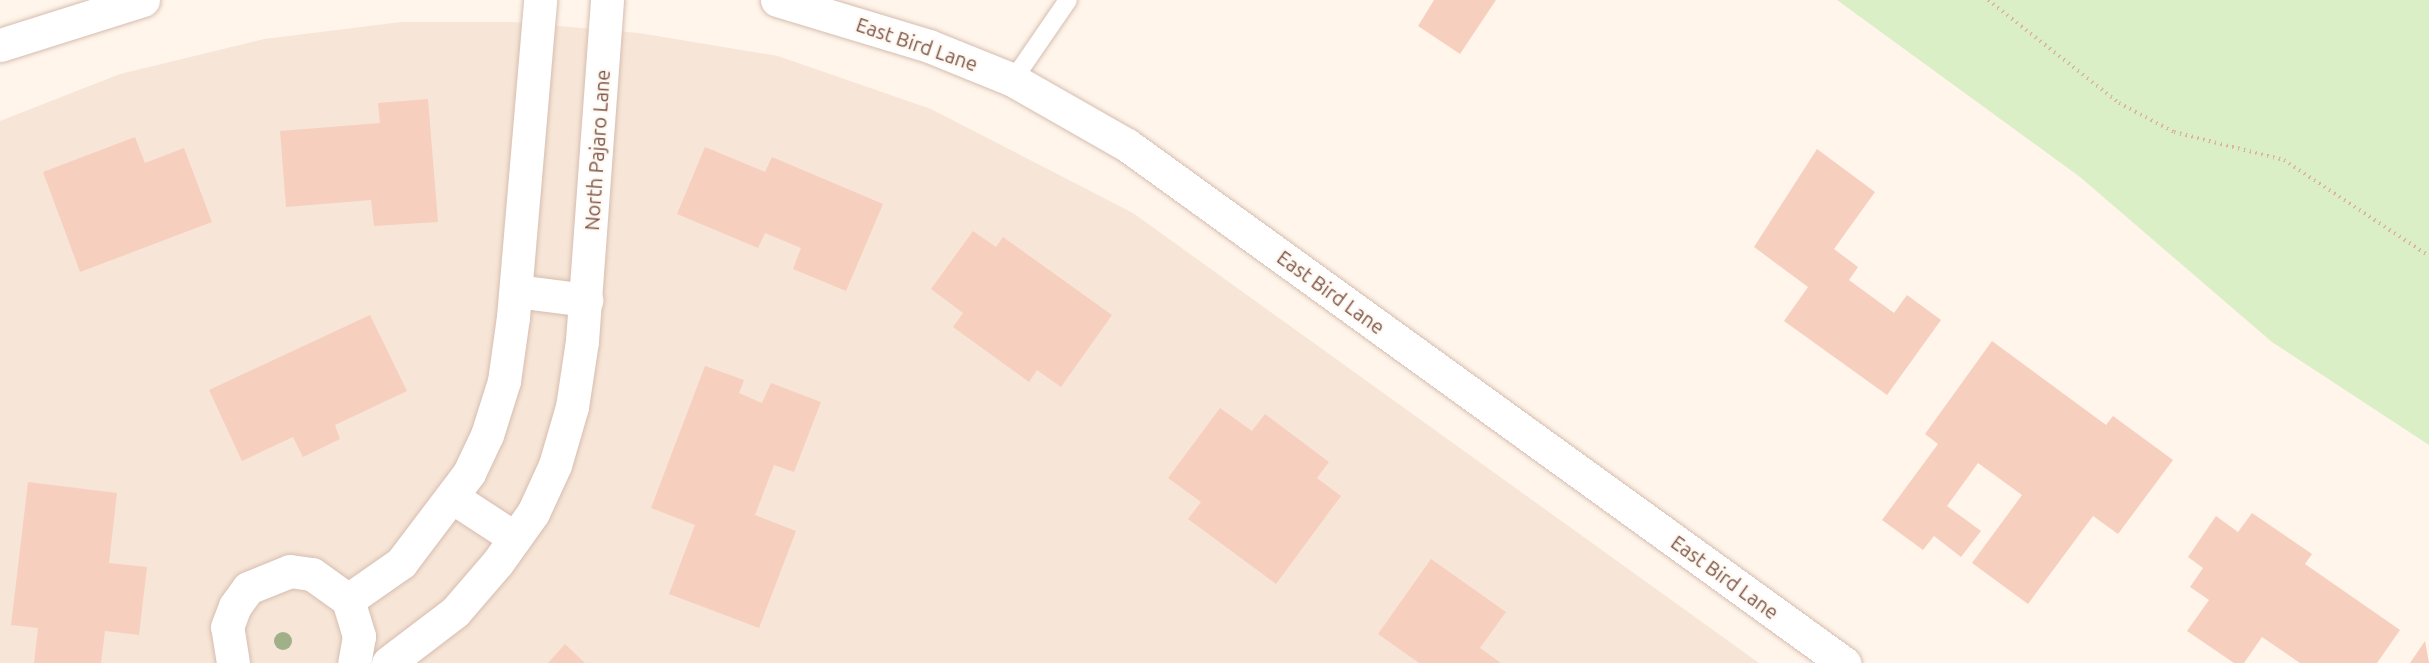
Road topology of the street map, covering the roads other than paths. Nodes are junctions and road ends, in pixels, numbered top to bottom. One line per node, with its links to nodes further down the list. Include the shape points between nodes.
1 (143, 0): 6 (street)
2 (540, 0): 8 (street)
3 (607, 0): 9 (street, North Pajaro Lane)
4 (777, 0): 7 (street, East Bird Lane, via 929,46)
5 (1068, 0): 7 (lane)
6 (0, 45)
7 (1013, 80): 16 (street, East Bird Lane, via 1127,145)
8 (516, 291): 9 (street); 10 (street, via 504,381 487,435)
9 (586, 300): 11 (street, North Pajaro Lane, via 570,417 555,465)
10 (452, 497): 11 (street); 12 (street, via 401,563)
11 (515, 538): 15 (street, North Pajaro Lane, via 455,612)
12 (348, 600): 13 (street, via 312,574 267,576 235,606 227,627); 14 (street, via 359,636)
13 (233, 663)
14 (354, 663)
15 (388, 663)
16 (1844, 663)

